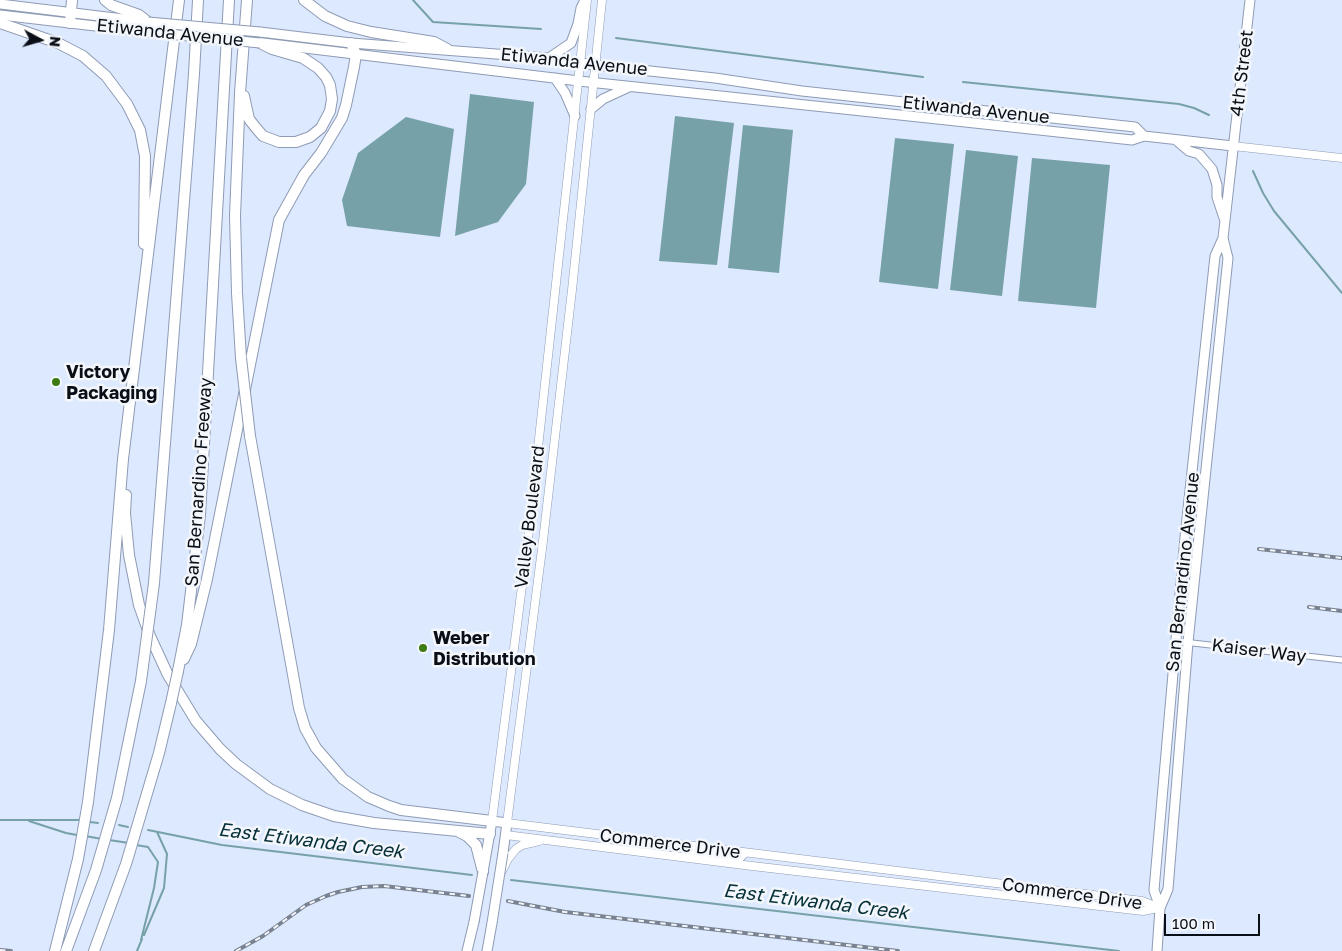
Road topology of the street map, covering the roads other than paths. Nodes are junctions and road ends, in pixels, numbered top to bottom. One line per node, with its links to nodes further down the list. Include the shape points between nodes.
1 (72, 0): 13 (highway)
2 (105, 0): 15 (highway, via 140,15)
3 (178, 0): 36 (highway)
4 (198, 0): 55 (highway, San Bernardino Freeway, bridge, via 154,583 141,681 117,798 96,870)
5 (229, 0): 41 (highway, San Bernardino Freeway, via 200,515)
6 (247, 0): 22 (highway)
7 (304, 0): 18 (highway, via 325,16 347,26 434,42)
8 (586, 0): 20 (main road, via 571,42); 21 (main road, Valley Boulevard)
9 (602, 0): 23 (main road, Valley Boulevard)
10 (1250, 0): 32 (main road, 4th Street)
11 (0, 4): 13 (main road, Etiwanda Avenue)
12 (0, 15): 13 (main road, Etiwanda Avenue)
13 (70, 18): 15 (main road, Etiwanda Avenue)
14 (0, 23): 36 (highway, via 58,43 83,56 106,76 127,104 140,130 145,156)
15 (148, 27): 16 (main road, Etiwanda Avenue, bridge)
16 (260, 38): 17 (main road, Etiwanda Avenue); 19 (main road, Etiwanda Avenue); 22 (highway, via 272,49 313,63 324,74 330,85 332,102 321,128 307,139 291,143 276,142 263,136 245,108)
17 (351, 43): 18 (main road, Etiwanda Avenue); 19 (highway)
18 (447, 49): 20 (main road, Etiwanda Avenue)
19 (356, 54): 24 (main road, Etiwanda Avenue); 41 (highway, via 342,118 279,220 207,579 191,644)
20 (549, 58): 21 (main road, Etiwanda Avenue)
21 (582, 63): 23 (main road, Etiwanda Avenue); 25 (main road, Valley Boulevard)
22 (242, 65): 42 (highway, bridge, via 235,216 241,358 250,436 305,728 316,748 343,779 368,797 401,810)
23 (594, 65): 26 (main road, Valley Boulevard); 30 (main road, Etiwanda Avenue, via 1135,127)
24 (555, 78): 25 (main road, Etiwanda Avenue); 29 (main road)
25 (579, 81): 26 (main road, Etiwanda Avenue); 29 (main road, Valley Boulevard)
26 (593, 82): 27 (main road, Etiwanda Avenue); 28 (main road, Valley Boulevard)
27 (631, 86): 28 (main road, via 603,99); 30 (main road, Etiwanda Avenue, via 1132,140)
28 (591, 109): 43 (main road, Valley Boulevard)
29 (575, 116): 42 (main road, Valley Boulevard, via 528,539)
30 (1144, 136): 31 (main road, Etiwanda Avenue)
31 (1176, 140): 32 (main road, Etiwanda Avenue); 34 (main road, via 1189,151 1199,154 1212,169)
32 (1233, 146): 33 (main road, Etiwanda Avenue); 34 (main road, San Bernardino Avenue)
33 (1342, 158)
34 (1225, 221): 35 (main road, San Bernardino Avenue)
35 (1223, 238): 38 (main road, San Bernardino Avenue, via 1215,256); 39 (main road, San Bernardino Avenue, via 1228,258)
36 (145, 274): 37 (highway)
37 (127, 429): 44 (highway, via 129,454 125,513 139,605 158,653 196,721 244,772 302,805 354,820); 54 (highway, via 109,630 88,802)
38 (1175, 641): 39 (street, Kaiser Way); 53 (main road, San Bernardino Avenue, via 1154,890)
39 (1188, 642): 40 (street, Kaiser Way); 53 (main road, San Bernardino Avenue, via 1168,891)
40 (1342, 660)
41 (178, 671): 56 (highway, San Bernardino Freeway, bridge, via 159,753 126,864)
42 (492, 821): 43 (main road, Commerce Drive); 45 (main road, Valley Boulevard)
43 (507, 823): 46 (main road, Valley Boulevard); 49 (main road, Commerce Drive)
44 (458, 831): 45 (highway); 48 (highway)
45 (490, 834): 46 (main road, Commerce Drive); 48 (main road, Valley Boulevard)
46 (506, 835): 47 (main road, Commerce Drive); 50 (main road, Valley Boulevard)
47 (543, 840): 50 (main road, via 522,845); 51 (main road, Commerce Drive)
48 (483, 851): 52 (highway)
49 (745, 853): 51 (main road, via 741,858 696,853); 53 (main road, Commerce Drive, via 1142,901)
50 (507, 854): 58 (main road, Valley Boulevard, bridge, via 500,875)
51 (679, 857): 53 (main road, Commerce Drive, via 1143,911)
52 (483, 872): 57 (main road, bridge)
53 (1160, 908): 59 (main road, San Bernardino Avenue)
54 (57, 946)
55 (68, 947)
56 (95, 948)
57 (466, 951)
58 (487, 951)
59 (1157, 951)

